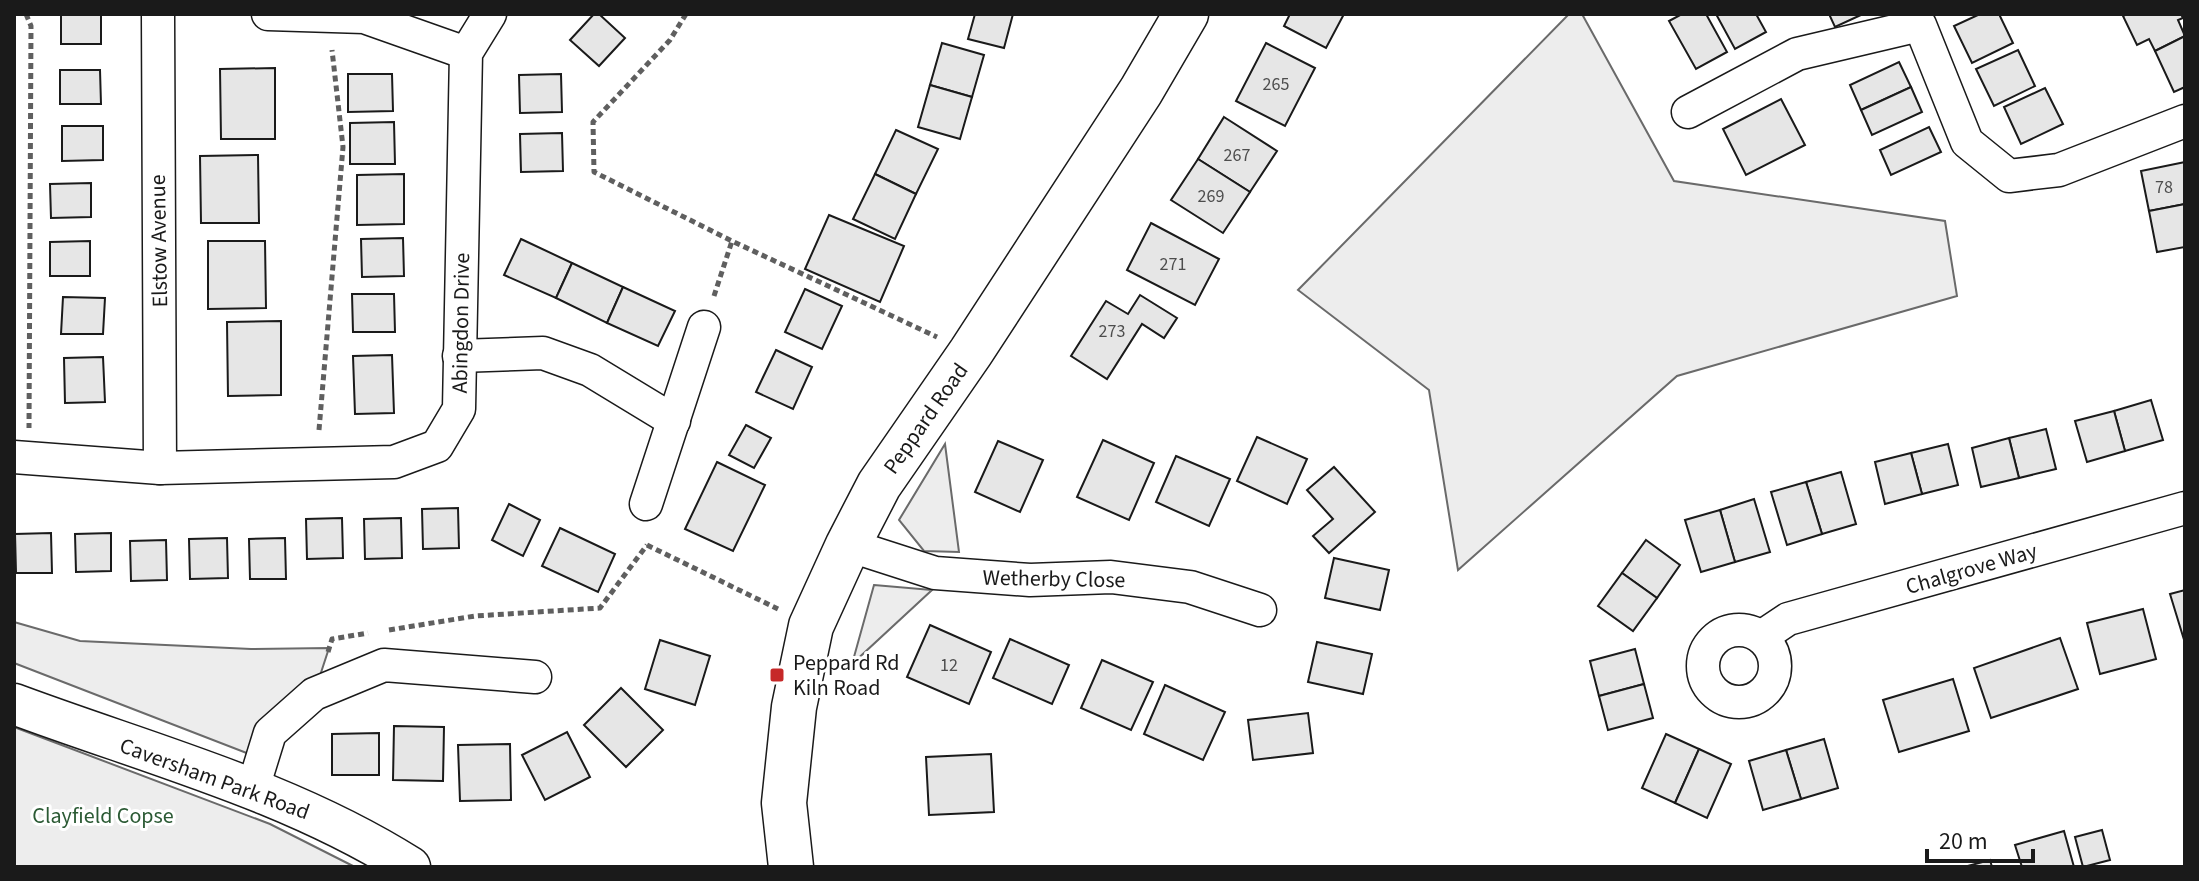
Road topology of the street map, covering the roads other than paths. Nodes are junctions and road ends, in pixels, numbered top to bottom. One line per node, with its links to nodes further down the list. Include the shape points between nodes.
1 (158, 14): 13 (street, Elstow Avenue)
2 (268, 14): 6 (street, via 364,17)
3 (490, 14): 6 (street)
4 (1186, 14): 16 (main road, Peppard Road, via 971,352 879,485)
5 (1918, 19): 7 (street, via 1797,54); 8 (street, via 1967,142 2009,176 2059,170)
6 (466, 53): 10 (street, Abingdon Drive)
7 (1688, 112)
8 (2185, 121)
9 (704, 327): 11 (street)
10 (459, 356): 11 (street, via 543,353 590,370); 13 (street, Abingdon Drive, via 459,409 437,446 394,462)
11 (674, 421): 14 (street)
12 (21, 457): 13 (street, Abingdon Drive)
13 (160, 468)
14 (646, 504)
15 (2185, 508): 18 (street, Chalgrove Way, via 1788,619)
16 (848, 545): 17 (street, Wetherby Close, via 935,573 1030,580 1111,577 1190,587); 23 (main road, Peppard Road, via 811,626 794,707 784,803)
17 (1260, 610)
18 (1761, 637)
19 (535, 677): 21 (street, via 384,665 314,694 270,733)
20 (14, 704): 21 (street, Caversham Park Road)
21 (253, 788): 22 (street, Caversham Park Road, via 360,836)
22 (410, 867)
23 (791, 867)

